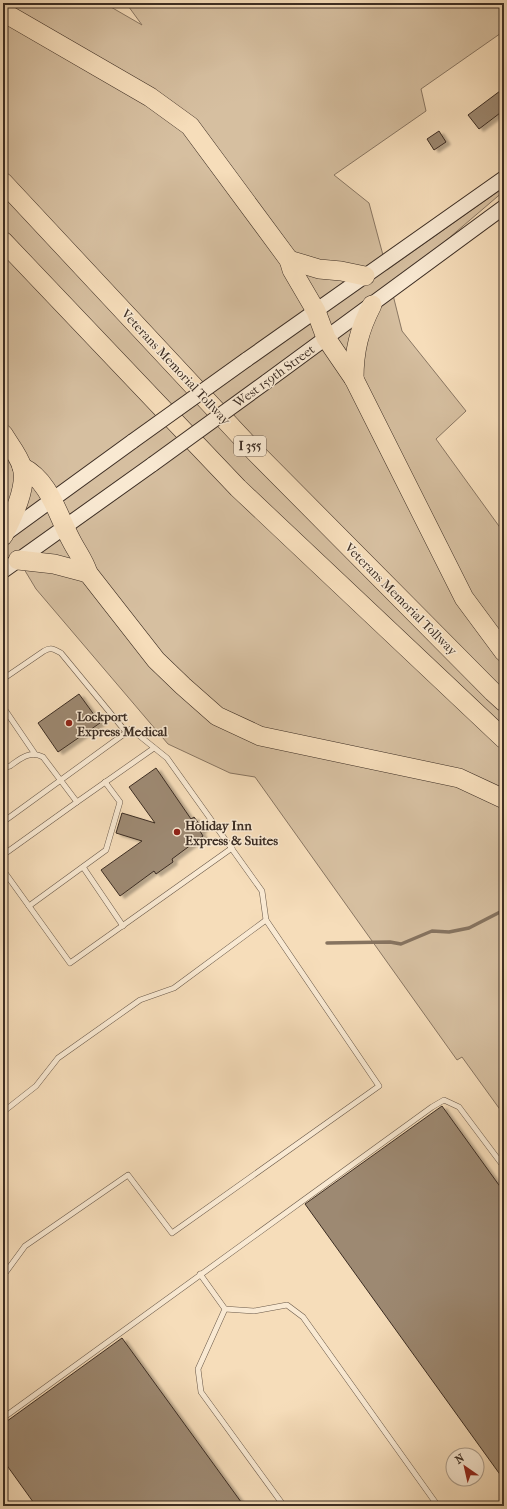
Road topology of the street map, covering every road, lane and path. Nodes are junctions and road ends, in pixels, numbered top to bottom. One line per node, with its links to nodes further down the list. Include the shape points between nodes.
1 (3, 12): 6 (highway, via 150,97 190,126)
2 (504, 178): 7 (main road)
3 (3, 182): 22 (highway, Veterans Memorial Tollway / I 355, via 256,452)
4 (504, 208): 8 (main road, West 159th Street)
5 (3, 241): 25 (highway, I 355, via 238,488)
6 (289, 260): 7 (highway, via 318,269 341,270); 9 (highway, via 292,270)
7 (364, 276): 9 (main road)
8 (372, 305): 10 (main road, West 159th Street); 11 (highway, via 359,332 354,354)
9 (316, 311): 10 (highway); 14 (main road, bridge)
10 (326, 338): 11 (highway); 15 (main road, West 159th Street, bridge)
11 (354, 379): 20 (highway, via 464,598)
12 (3, 434): 13 (highway)
13 (22, 467): 14 (highway, via 31,471); 16 (highway, via 18,505)
14 (53, 500): 15 (highway); 16 (main road)
15 (65, 526): 17 (main road, West 159th Street); 19 (highway)
16 (3, 536)
17 (18, 560): 18 (main road, West 159th Street); 19 (highway, via 54,564)
18 (3, 571)
19 (88, 573): 31 (highway, via 156,660 218,716 260,736 459,778)
20 (504, 652)
21 (3, 679): 24 (lane, via 49,648 56,650)
22 (504, 702)
23 (3, 707): 27 (lane)
24 (126, 732): 26 (lane, via 131,729); 29 (lane)
25 (504, 739)
26 (154, 748): 30 (lane); 34 (lane, via 167,758)
27 (35, 754): 28 (lane, via 27,755 10,766); 29 (lane, via 43,757)
28 (3, 763)
29 (61, 780): 32 (lane); 33 (lane)
30 (105, 782): 32 (lane); 36 (lane, via 120,802 106,850)
31 (504, 799)
32 (77, 802): 35 (lane)
33 (3, 822)
34 (232, 848): 39 (lane, via 262,891); 40 (lane)
35 (3, 855)
36 (83, 867): 38 (lane); 40 (lane)
37 (3, 870): 38 (lane)
38 (29, 906): 40 (lane, via 70,963)
39 (266, 920): 41 (lane, via 174,988 140,1000 58,1058 36,1086); 44 (lane, via 379,1086 172,1232 128,1175 25,1246)
40 (123, 926)
41 (3, 1112)
42 (504, 1167): 43 (lane, via 458,1107 444,1100)
43 (200, 1274): 45 (lane); 46 (lane)
44 (3, 1276)
45 (225, 1309): 47 (lane, via 198,1369 201,1392); 48 (lane, via 254,1311 287,1305 303,1317)
46 (3, 1418)
47 (284, 1506)
48 (438, 1506)

